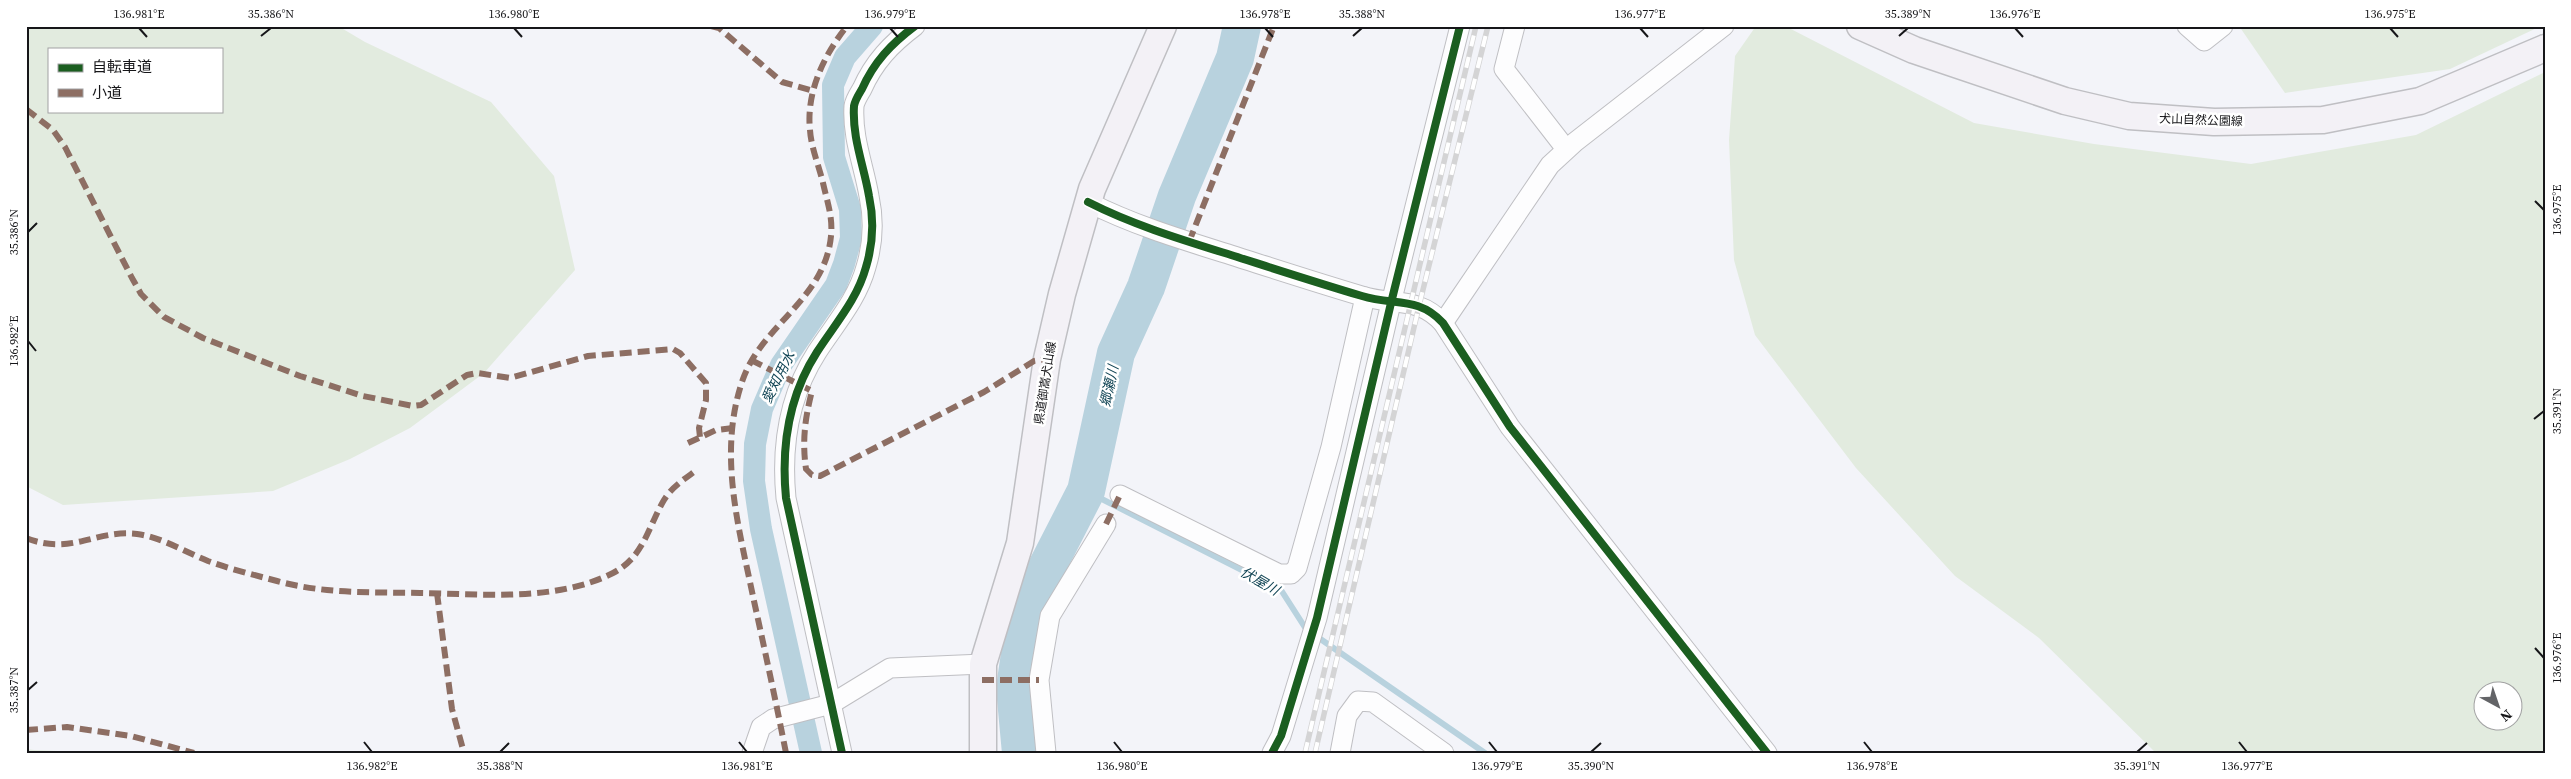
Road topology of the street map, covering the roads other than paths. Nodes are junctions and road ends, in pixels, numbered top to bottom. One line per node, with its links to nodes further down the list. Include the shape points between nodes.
1 (915, 26): 18 (street, via 890,45 870,70 854,104 856,142 870,207 872,236 866,267 857,294 816,354 786,429 782,465 786,498)
2 (1163, 26): 11 (main road, 県道御嵩犬山線)
3 (1460, 26): 13 (street)
4 (1515, 26): 10 (street, via 1504,69)
5 (1724, 26): 10 (street)
6 (1860, 26): 9 (main road, 犬山自然公園線, via 1914,50 2074,103 2130,116 2214,122 2323,120 2420,102)
7 (2188, 26): 8 (street, via 2204,41)
8 (2223, 26)
9 (2545, 48)
10 (1566, 149): 14 (street, via 1550,166)
11 (1088, 202): 12 (street, via 1189,242); 17 (main road, 県道御嵩犬山線, via 1047,359 1020,543)
12 (1365, 297): 13 (street); 15 (street, via 1331,447 1297,568 1291,574 1279,574)
13 (1391, 302): 14 (street, via 1432,311); 23 (street, via 1317,618 1281,736)
14 (1443, 323): 26 (street, via 1510,427)
15 (1120, 494)
16 (1106, 524): 22 (street, via 1050,616 1039,680)
17 (983, 664): 18 (street, via 890,668); 21 (main road, 県道御嵩犬山線)
18 (831, 704): 19 (street, via 779,718 761,727); 20 (street)
19 (752, 753)
20 (842, 753)
21 (983, 753)
22 (1046, 753)
23 (1272, 753)
24 (1340, 753): 25 (street, via 1347,716 1358,701 1373,702)
25 (1444, 753)
26 (1767, 753)

